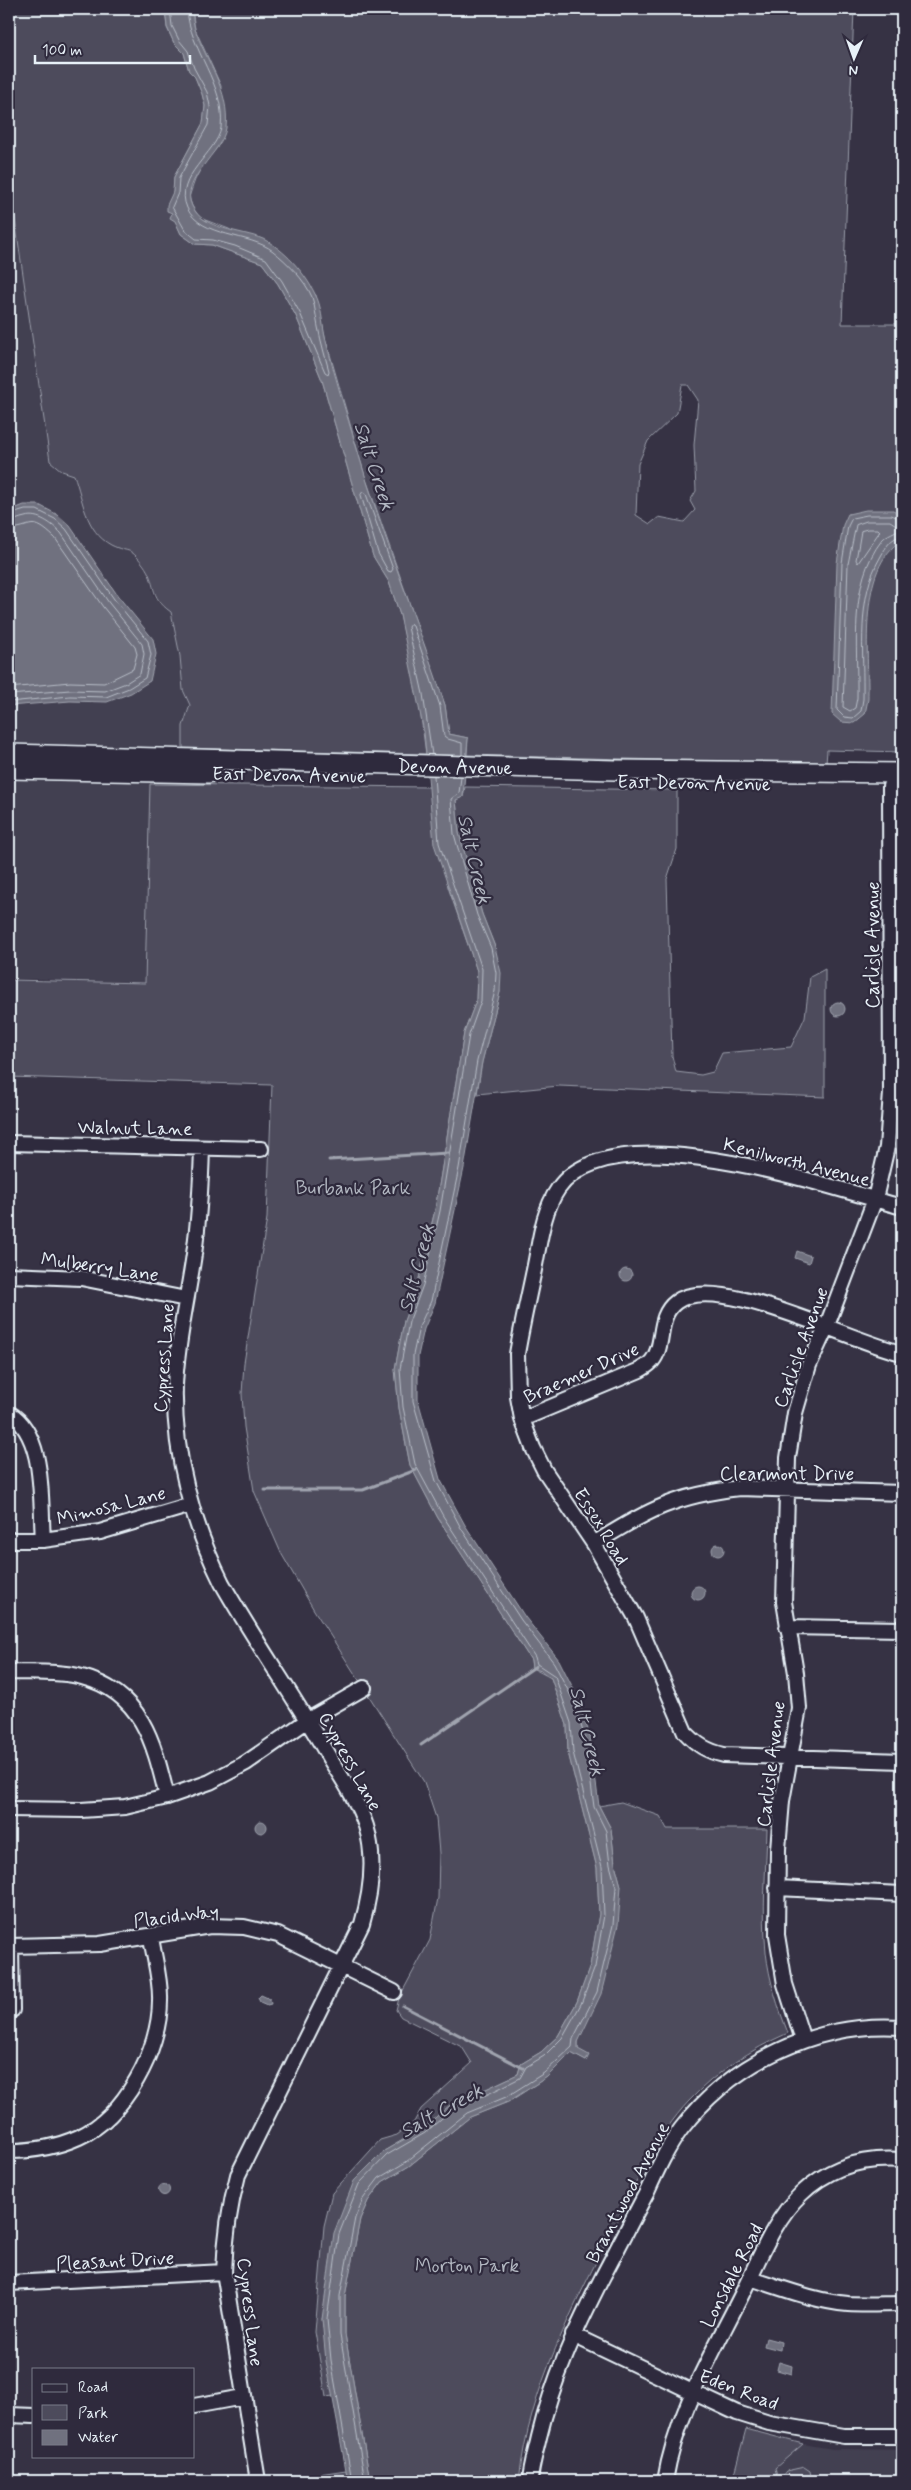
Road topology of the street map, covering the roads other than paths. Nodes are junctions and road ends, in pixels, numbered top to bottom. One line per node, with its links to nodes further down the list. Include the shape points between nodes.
1 (9, 754): 3 (main road, Devon Avenue)
2 (9, 769): 3 (main road, East Devon Avenue)
3 (401, 770): 4 (main road, East Devon Avenue)
4 (488, 772): 5 (main road, Devon Avenue); 5 (main road, East Devon Avenue, via 809,784)
5 (898, 782): 10 (street, Carlisle Avenue, via 892,1093 887,1147)
6 (9, 1143): 7 (street, Walnut Lane)
7 (202, 1148): 8 (street, Walnut Lane); 13 (street, Cypress Lane, via 195,1250)
8 (261, 1149)
9 (623, 1156): 10 (street, Kenilworth Avenue, via 675,1157 754,1166); 17 (street, Essex Road, via 585,1165 570,1175 550,1204 517,1354)
10 (874, 1199): 11 (street, Kenilworth Avenue); 14 (street, Carlisle Avenue)
11 (902, 1207)
12 (9, 1275): 13 (street, Mulberry Lane, via 81,1278)
13 (186, 1298): 20 (street, Cypress Lane, via 177,1361 176,1417)
14 (826, 1328): 15 (street, Braemer Drive); 17 (street, Braemer Drive, via 741,1299 711,1294 692,1295 669,1308 652,1361 646,1366); 18 (street, Carlisle Avenue, via 809,1365 795,1413)
15 (902, 1354)
16 (9, 1413): 22 (street, via 28,1430 35,1446)
17 (522, 1419): 23 (street, Essex Road, via 544,1470)
18 (787, 1490): 19 (street, Clearmont Drive); 23 (street, Clearmont Drive, via 726,1489 666,1503 638,1516); 24 (street, Carlisle Avenue, via 784,1602)
19 (902, 1493)
20 (191, 1505): 22 (street, Mimosa Lane, via 100,1532); 28 (street, Cypress Lane, via 222,1583)
21 (9, 1540): 22 (street, Mimosa Lane)
22 (43, 1540)
23 (594, 1544): 29 (street, Essex Road, via 636,1618 685,1732 696,1744 724,1755)
24 (787, 1626): 25 (street); 29 (street, Carlisle Avenue, via 799,1708)
25 (902, 1629)
26 (9, 1672): 31 (street, via 81,1677 122,1698 148,1729)
27 (364, 1688): 28 (street)
28 (308, 1720): 31 (street, via 246,1763 210,1782); 37 (street, Cypress Lane, via 358,1807 370,1846 371,1886 367,1906)
29 (790, 1757): 30 (street, Essex Road); 33 (street, Carlisle Avenue, via 782,1801)
30 (902, 1762)
31 (168, 1797): 32 (street, via 125,1807)
32 (9, 1809)
33 (777, 1888): 34 (street); 41 (street, Carlisle Avenue, via 780,1960 790,2004)
34 (902, 1894)
35 (151, 1937): 36 (street, Placid Way, via 100,1944); 37 (street, Placid Way, via 210,1926 244,1928 278,1935); 42 (street, via 160,2001 155,2037 136,2082 120,2103 81,2136 31,2151)
36 (10, 1946): 39 (street)
37 (341, 1967): 38 (street, Placid Way); 44 (street, Cypress Lane, via 238,2175 226,2222)
38 (394, 1992)
39 (12, 2010)
40 (902, 2027): 41 (street, Brantwood Avenue, via 850,2029)
41 (803, 2040): 48 (street, Brantwood Avenue, via 759,2061 726,2083 680,2130)
42 (9, 2151)
43 (902, 2160): 45 (street, Lonsdale Road, via 878,2159 856,2163 832,2171 810,2186 782,2217)
44 (224, 2272): 46 (street, Pleasant Drive); 50 (street, Cypress Lane)
45 (750, 2278): 47 (street, via 831,2302); 49 (street, Lonsdale Road)
46 (9, 2284)
47 (902, 2304)
48 (573, 2335): 49 (street, Eden Road); 56 (street, Brantwood Avenue, via 548,2397)
49 (693, 2392): 54 (street, Eden Road, via 769,2423 844,2436); 57 (street, Lonsdale Road, via 672,2449)
50 (243, 2397): 51 (street); 55 (street, Cypress Lane)
51 (195, 2406)
52 (9, 2415): 53 (street)
53 (32, 2416)
54 (902, 2436)
55 (258, 2481)
56 (530, 2481)
57 (665, 2481)

